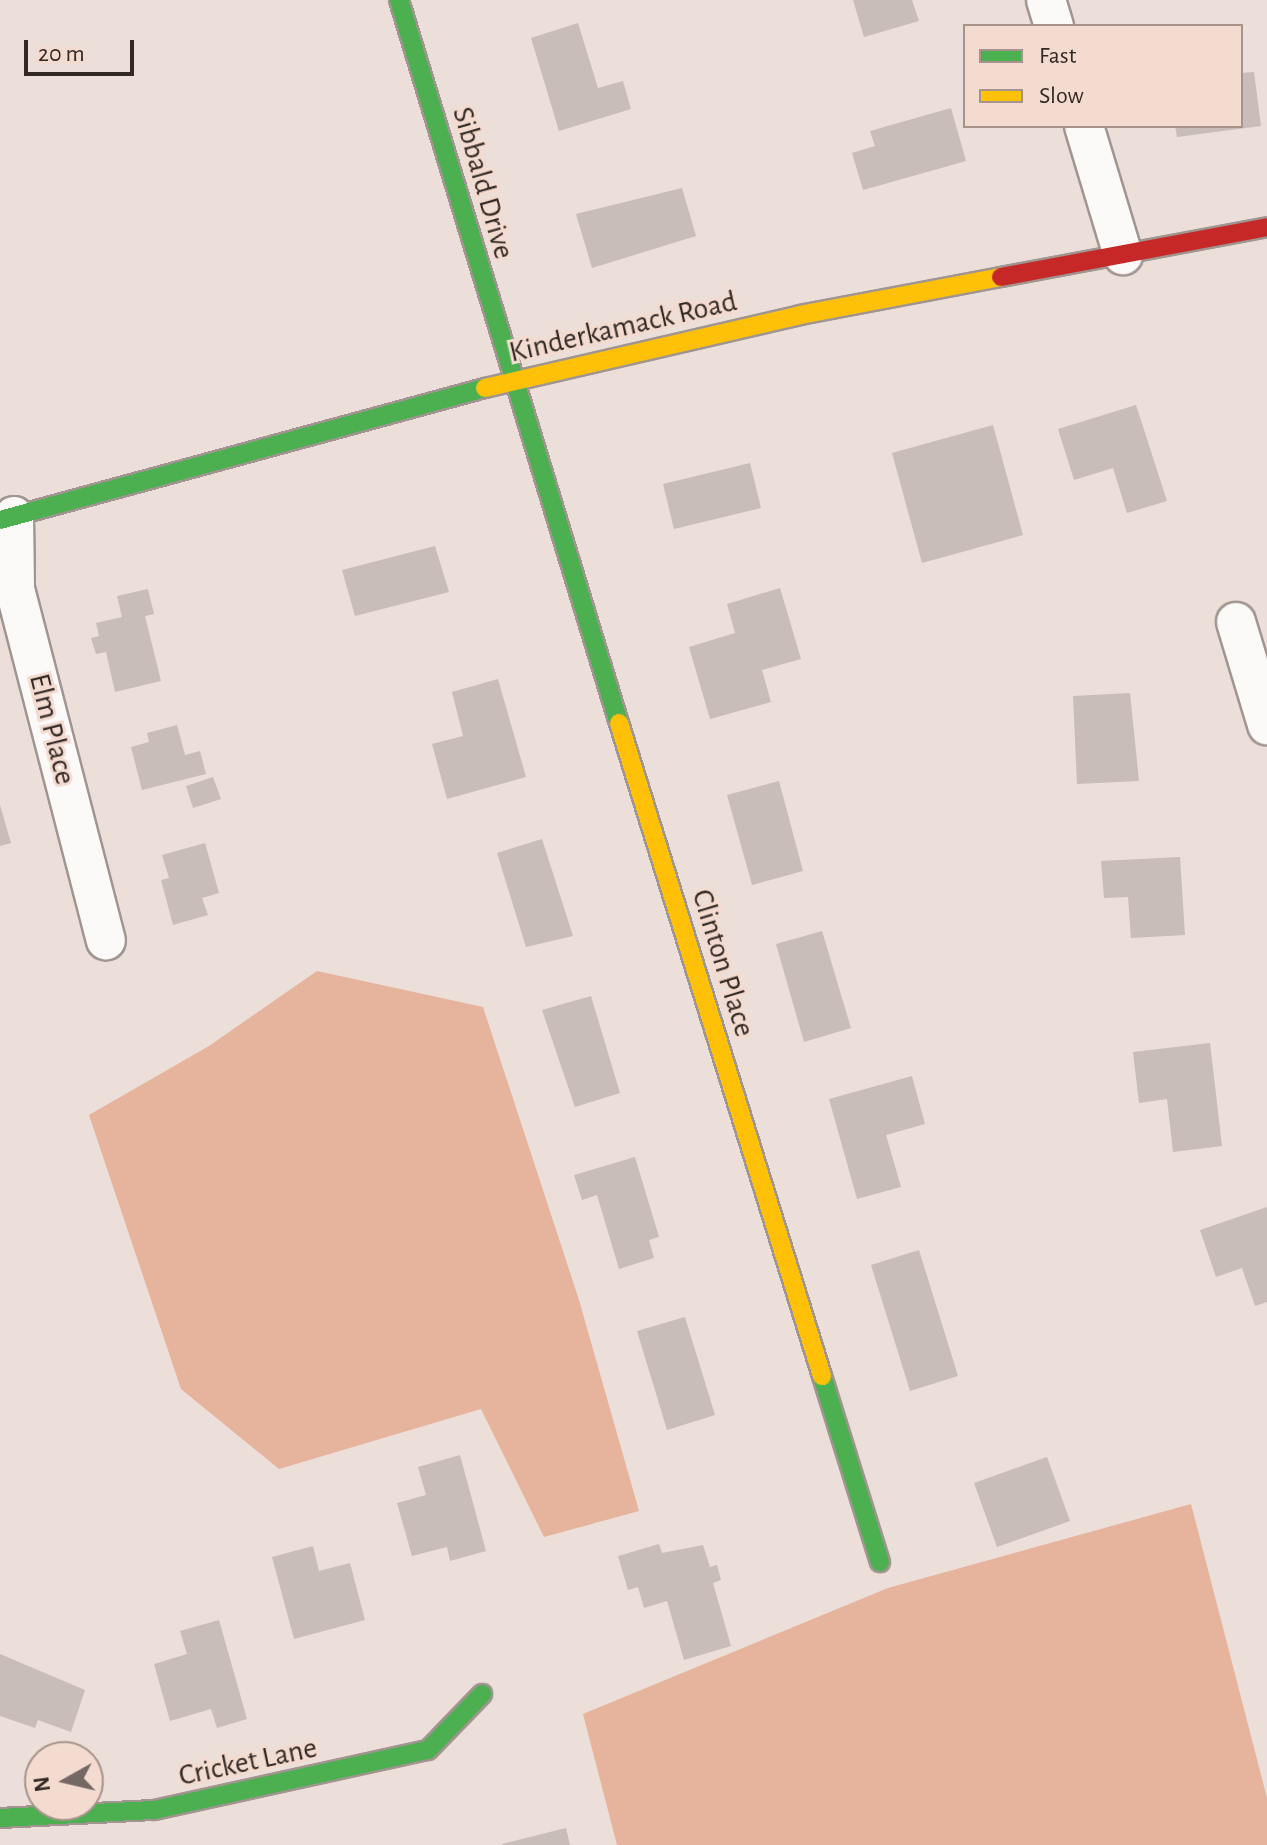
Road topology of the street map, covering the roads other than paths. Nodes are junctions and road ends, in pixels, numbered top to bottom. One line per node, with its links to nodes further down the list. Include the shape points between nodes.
1 (399, 0): 7 (street, Sibbald Drive)
2 (1046, 0): 3 (street)
3 (1053, 24)
4 (1085, 128): 6 (street)
5 (1267, 227): 6 (street, Kinderkamack Road)
6 (1123, 255): 7 (street, Kinderkamack Road, via 800,315)
7 (512, 381): 8 (street, Kinderkamack Road); 12 (street, Clinton Place)
8 (7, 518): 11 (street, Elm Place, via 15,589)
9 (1236, 622): 10 (street)
10 (1267, 725)
11 (106, 940)
12 (880, 1562)
13 (482, 1694): 14 (street, Cricket Lane, via 428,1750 154,1810)
14 (0, 1818)

